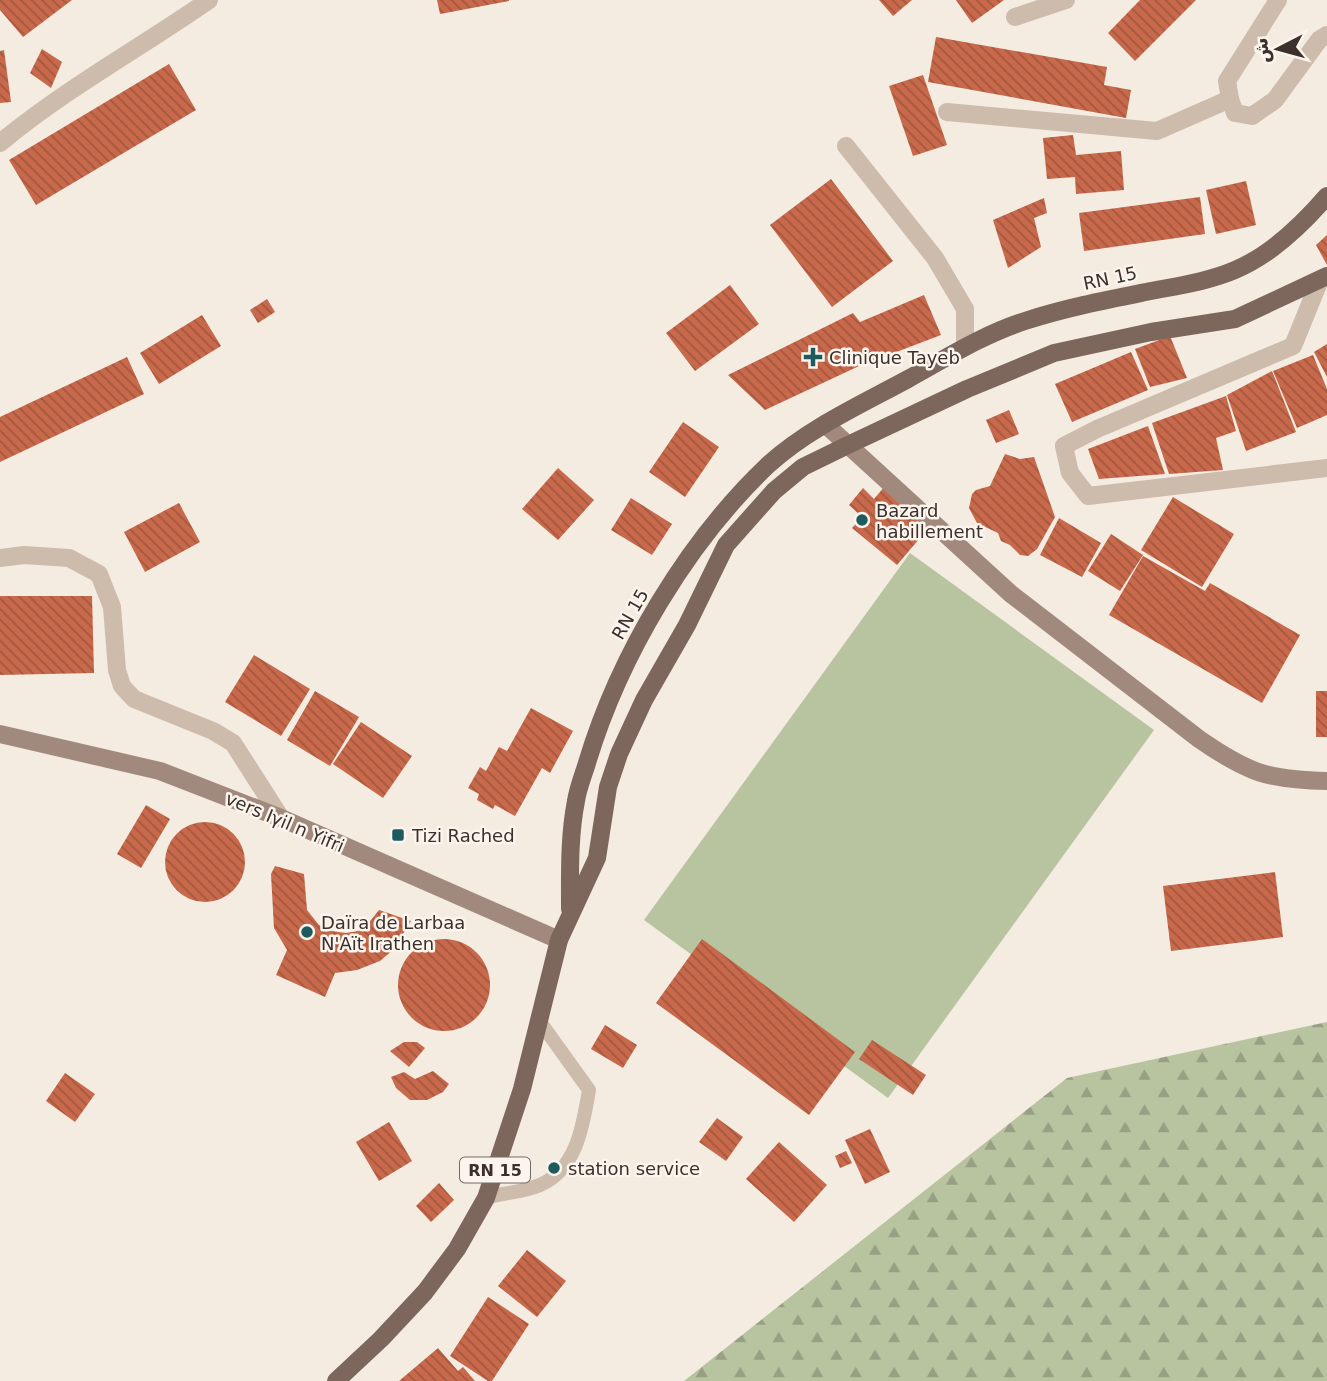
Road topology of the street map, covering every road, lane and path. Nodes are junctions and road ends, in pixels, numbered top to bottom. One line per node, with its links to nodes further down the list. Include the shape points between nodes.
1 (209, 0): 8 (street, via 34,114)
2 (1066, 0): 4 (street)
3 (1278, 0): 6 (street, via 1227,81)
4 (1015, 18)
5 (1327, 35): 6 (street, via 1275,100 1252,116 1236,113)
6 (1230, 99): 7 (street, via 1157,131)
7 (947, 112)
8 (0, 143)
9 (846, 146): 12 (street, via 935,258 959,298 965,309)
10 (1327, 196): 12 (main road, RN 15, via 1267,252 1235,270 1061,310)
11 (1323, 279): 14 (main road, via 1235,319 1054,353); 15 (street, via 1293,346 1064,446 1070,473 1088,496)
12 (965, 347): 13 (main road, RN 15)
13 (825, 424): 14 (main road); 20 (main road, RN 15, via 770,464 724,511 641,632 594,739 576,801)
14 (848, 445): 18 (main road, via 1011,594 1220,754 1261,775); 20 (main road, via 803,467 783,483 726,545 622,744 608,788 597,858)
15 (1327, 468)
16 (0, 558): 19 (street, via 69,558 99,573 112,607 122,686 134,699 233,743)
17 (0, 734): 19 (main road, vers Iγil n Yifri, via 160,771)
18 (1327, 781)
19 (281, 818): 21 (main road, vers Iγil n Yifri)
20 (570, 912): 21 (main road, RN 15)
21 (559, 940): 22 (main road, RN 15)
22 (538, 1019): 23 (main road, RN 15, via 522,1089); 23 (lane, via 589,1090 582,1129 567,1164 541,1185)
23 (486, 1198): 24 (main road, RN 15, via 457,1250 425,1292)
24 (336, 1381)

